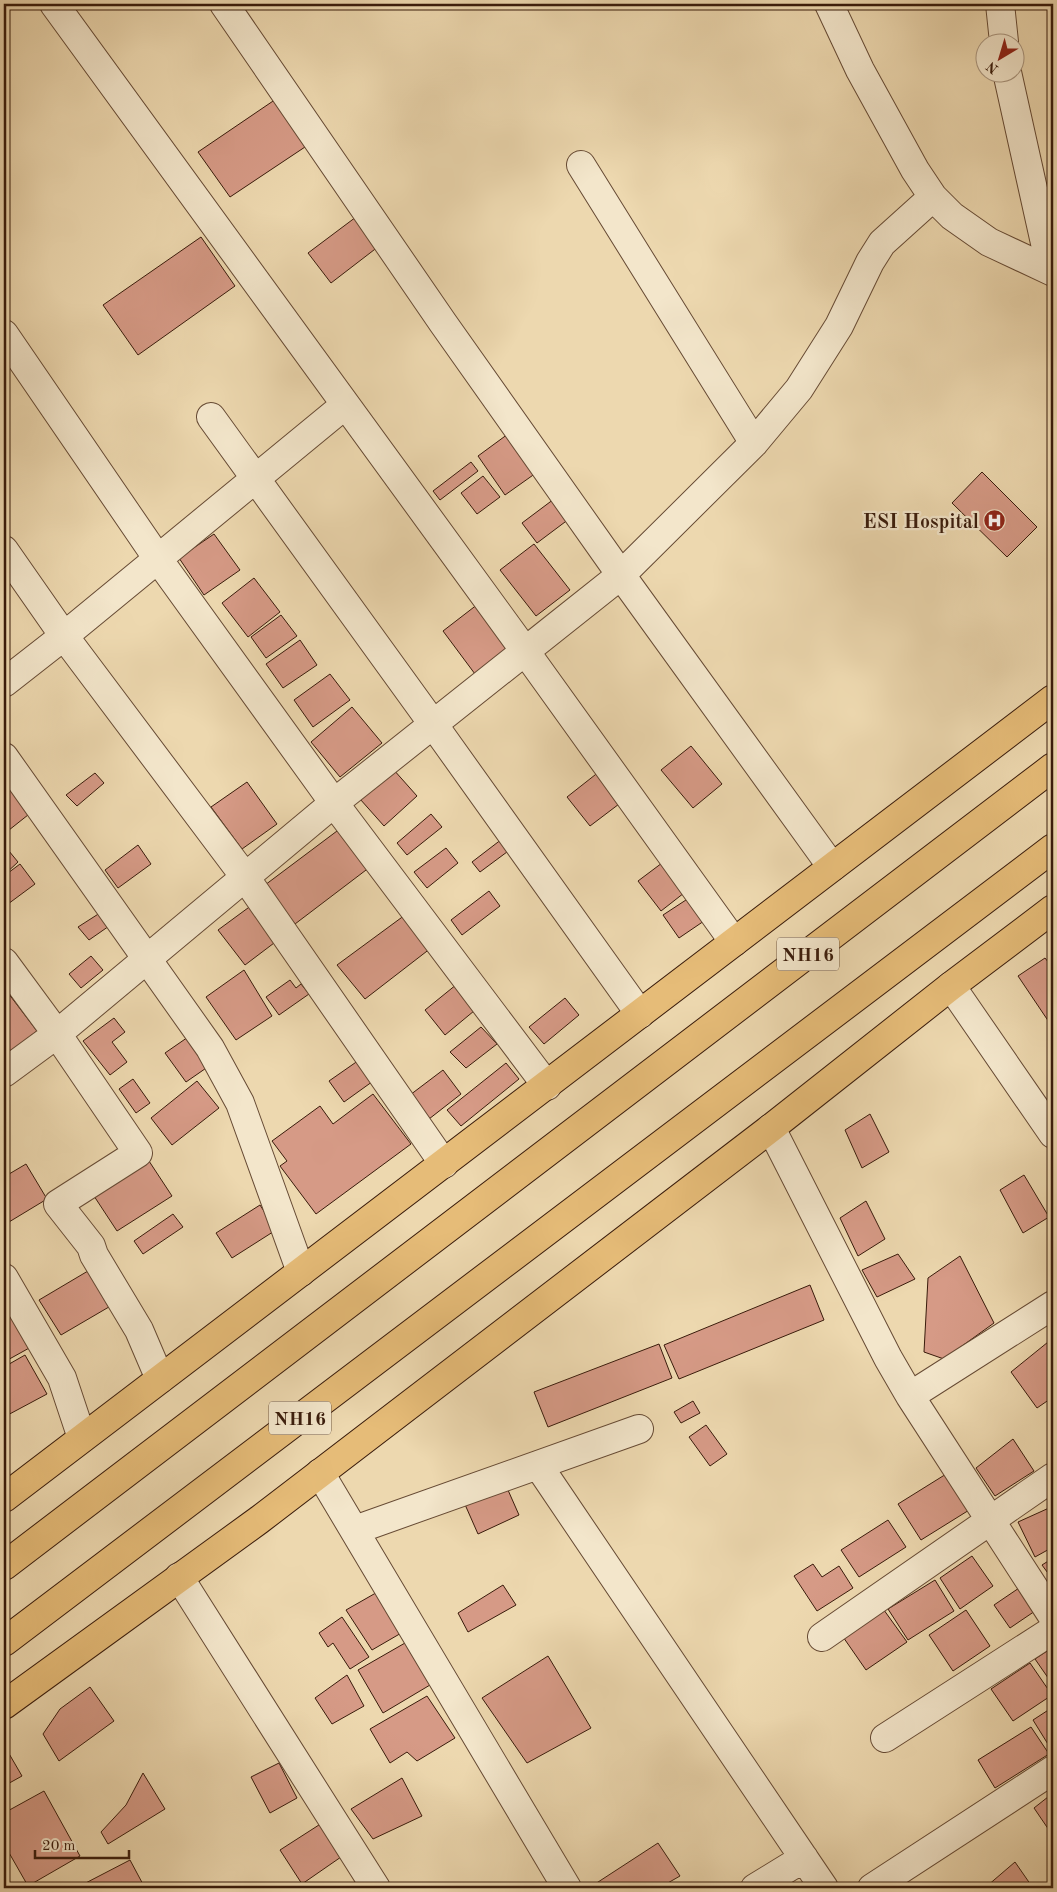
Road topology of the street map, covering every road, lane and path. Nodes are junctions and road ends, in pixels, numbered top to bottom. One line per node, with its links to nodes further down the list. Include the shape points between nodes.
1 (54, 4): 11 (street)
2 (224, 4): 17 (street)
3 (829, 4): 8 (street, via 864,78)
4 (1000, 4): 5 (street)
5 (1003, 32)
6 (1009, 82): 9 (street)
7 (581, 165): 13 (street)
8 (933, 197): 9 (street, via 952,216 989,242); 13 (street, via 882,243 839,326 800,389)
9 (1052, 271)
10 (4, 334): 16 (street)
11 (346, 405): 14 (street); 19 (street)
12 (211, 417): 14 (street)
13 (754, 443): 17 (street)
14 (256, 478): 16 (street); 22 (street)
15 (4, 550): 18 (street)
16 (158, 559): 18 (street); 25 (street)
17 (621, 575): 19 (street); 27 (street)
18 (64, 636): 20 (street); 28 (street)
19 (525, 651): 22 (street); 30 (street)
20 (4, 684)
21 (1053, 699): 27 (main road)
22 (433, 724): 25 (street); 34 (street)
23 (4, 757): 31 (street)
24 (1053, 767): 54 (main road, NH16)
25 (334, 803): 28 (street); 37 (street)
26 (1053, 848): 59 (main road, NH16)
27 (832, 867): 30 (main road)
28 (244, 877): 31 (street); 40 (street)
29 (1053, 909): 33 (main road)
30 (734, 942): 34 (main road)
31 (147, 959): 35 (street); 41 (street, via 210,1048 240,1103)
32 (4, 962): 35 (street)
33 (951, 986): 38 (main road); 39 (street)
34 (640, 1014): 37 (main road)
35 (57, 1034): 36 (street); 44 (street, via 138,1153 58,1204 91,1246 139,1330)
36 (4, 1074)
37 (547, 1086): 40 (main road)
38 (770, 1128): 45 (street); 49 (main road)
39 (1053, 1134)
40 (444, 1164): 41 (main road)
41 (301, 1272): 44 (main road)
42 (4, 1278): 47 (street, via 62,1378)
43 (1053, 1305): 45 (street)
44 (160, 1379): 47 (main road)
45 (910, 1396): 52 (street)
46 (639, 1428): 48 (street)
47 (82, 1438): 51 (main road)
48 (538, 1465): 53 (street); 63 (street)
49 (320, 1473): 53 (street); 55 (main road)
50 (1053, 1477): 52 (street)
51 (4, 1498)
52 (991, 1520): 56 (street); 58 (street)
53 (355, 1530): 65 (street)
54 (4, 1566)
55 (179, 1577): 60 (main road); 64 (street)
56 (1053, 1617)
57 (1053, 1630): 61 (street)
58 (822, 1637)
59 (4, 1642)
60 (4, 1705)
61 (885, 1738)
62 (1053, 1770): 68 (street)
63 (804, 1858): 66 (street); 67 (street)
64 (376, 1888)
65 (567, 1888)
66 (755, 1888)
67 (824, 1888)
68 (872, 1888)

